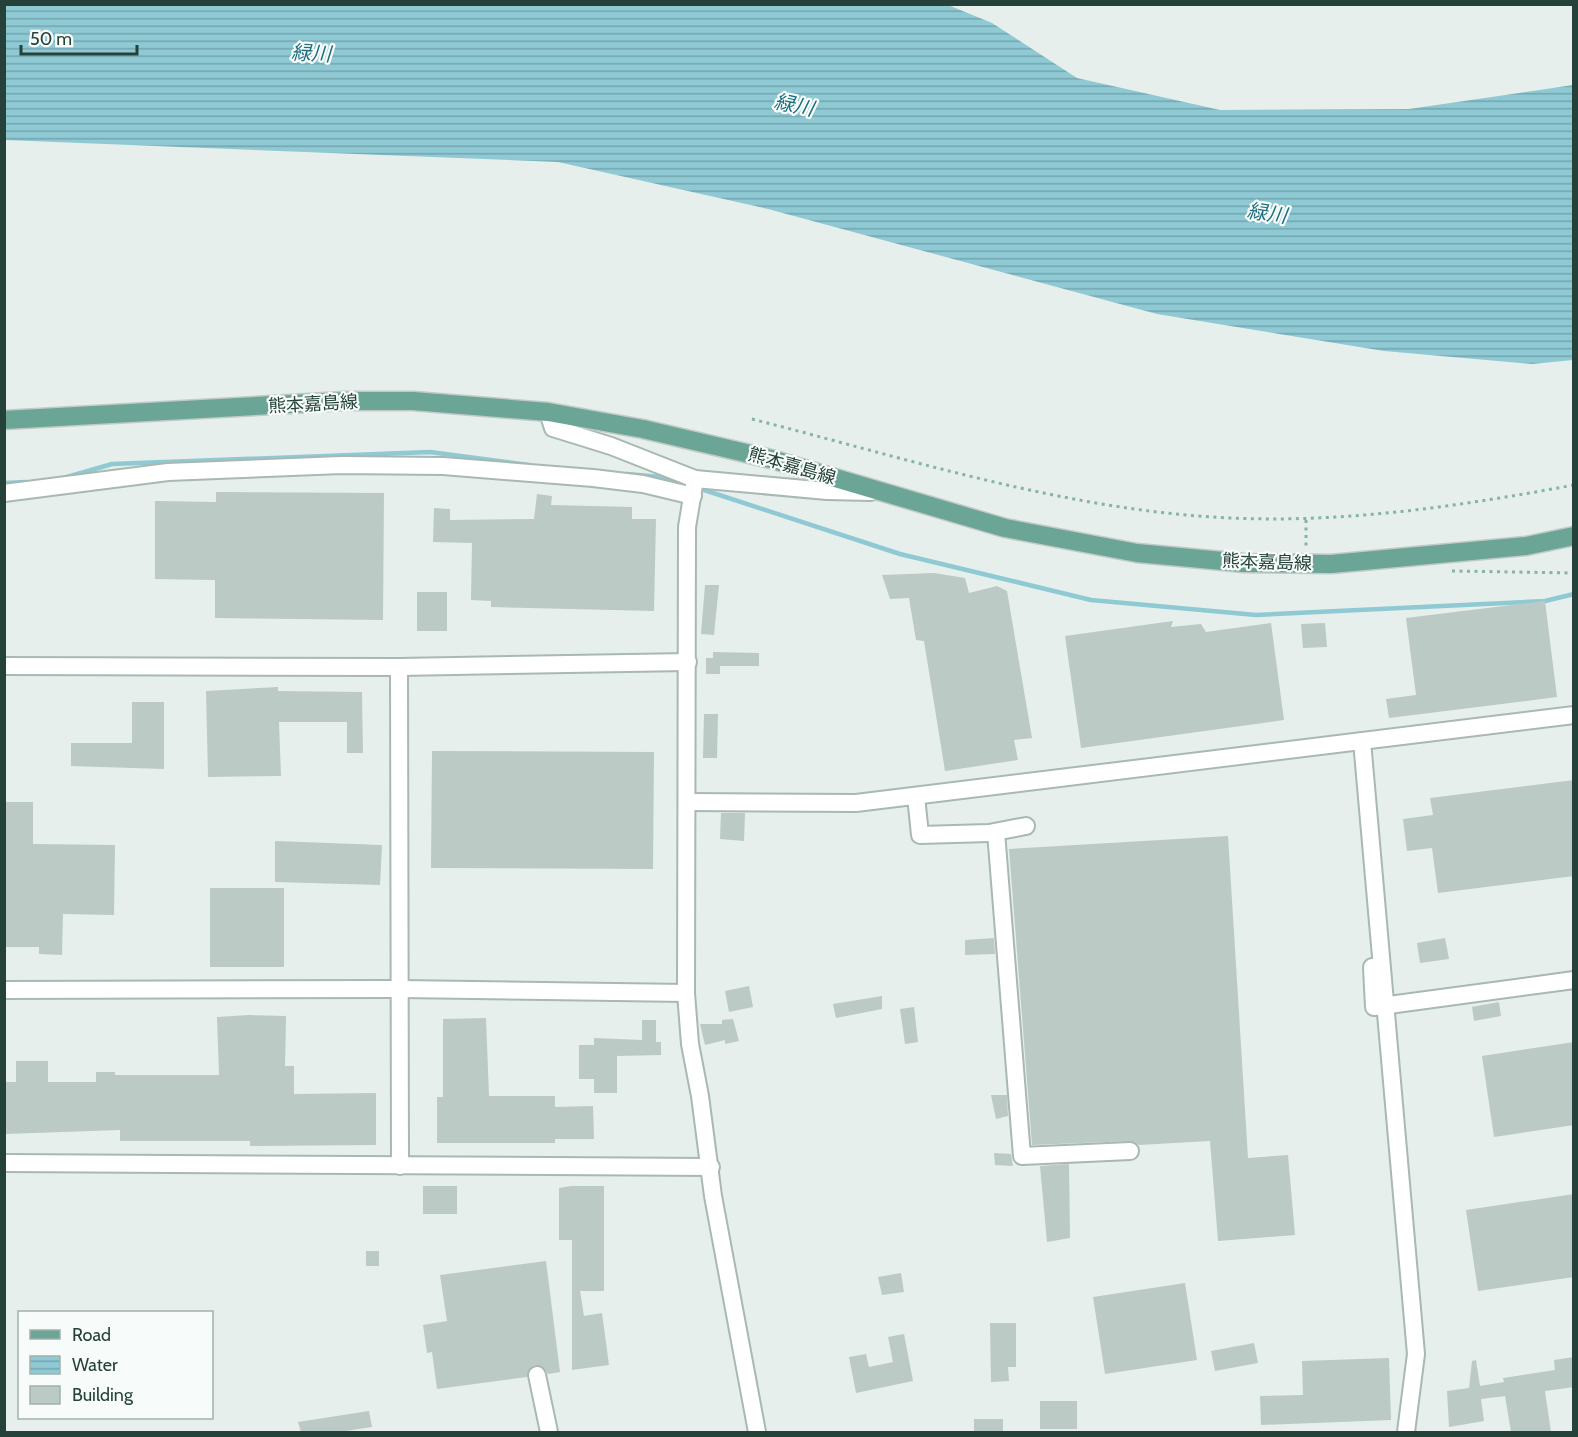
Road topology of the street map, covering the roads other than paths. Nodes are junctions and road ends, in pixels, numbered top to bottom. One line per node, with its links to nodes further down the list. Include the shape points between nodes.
1 (548, 412): 2 (main road, 熊本嘉島線, via 413,401 345,401); 3 (street, via 553,428 611,446); 4 (main road, 熊本嘉島線, via 718,446)
2 (4, 420)
3 (694, 488): 4 (street); 5 (street, via 443,466 342,465 168,472); 7 (street, via 687,527)
4 (884, 492): 6 (main road, 熊本嘉島線, via 1005,528 1069,542 1199,559 1331,564 1526,546)
5 (4, 493)
6 (1574, 536)
7 (688, 662): 9 (street); 13 (street)
8 (4, 666): 9 (street)
9 (399, 668): 17 (street)
10 (1574, 716): 11 (street)
11 (1362, 741): 12 (street); 20 (street, via 1374,1007)
12 (916, 796): 13 (street, via 856,803); 15 (street, via 920,835)
13 (687, 802): 19 (street)
14 (1026, 826): 15 (street)
15 (996, 832): 21 (street, via 1022,1156)
16 (1574, 980): 20 (street)
17 (400, 989): 18 (street); 19 (street); 23 (street)
18 (4, 990)
19 (686, 993): 24 (street, via 690,1044)
20 (1386, 1006): 28 (street, via 1416,1354)
21 (1130, 1151)
22 (4, 1163): 23 (street)
23 (399, 1166): 24 (street)
24 (711, 1167): 27 (street)
25 (537, 1375): 26 (street)
26 (549, 1432)
27 (757, 1432)
28 (1406, 1432)

